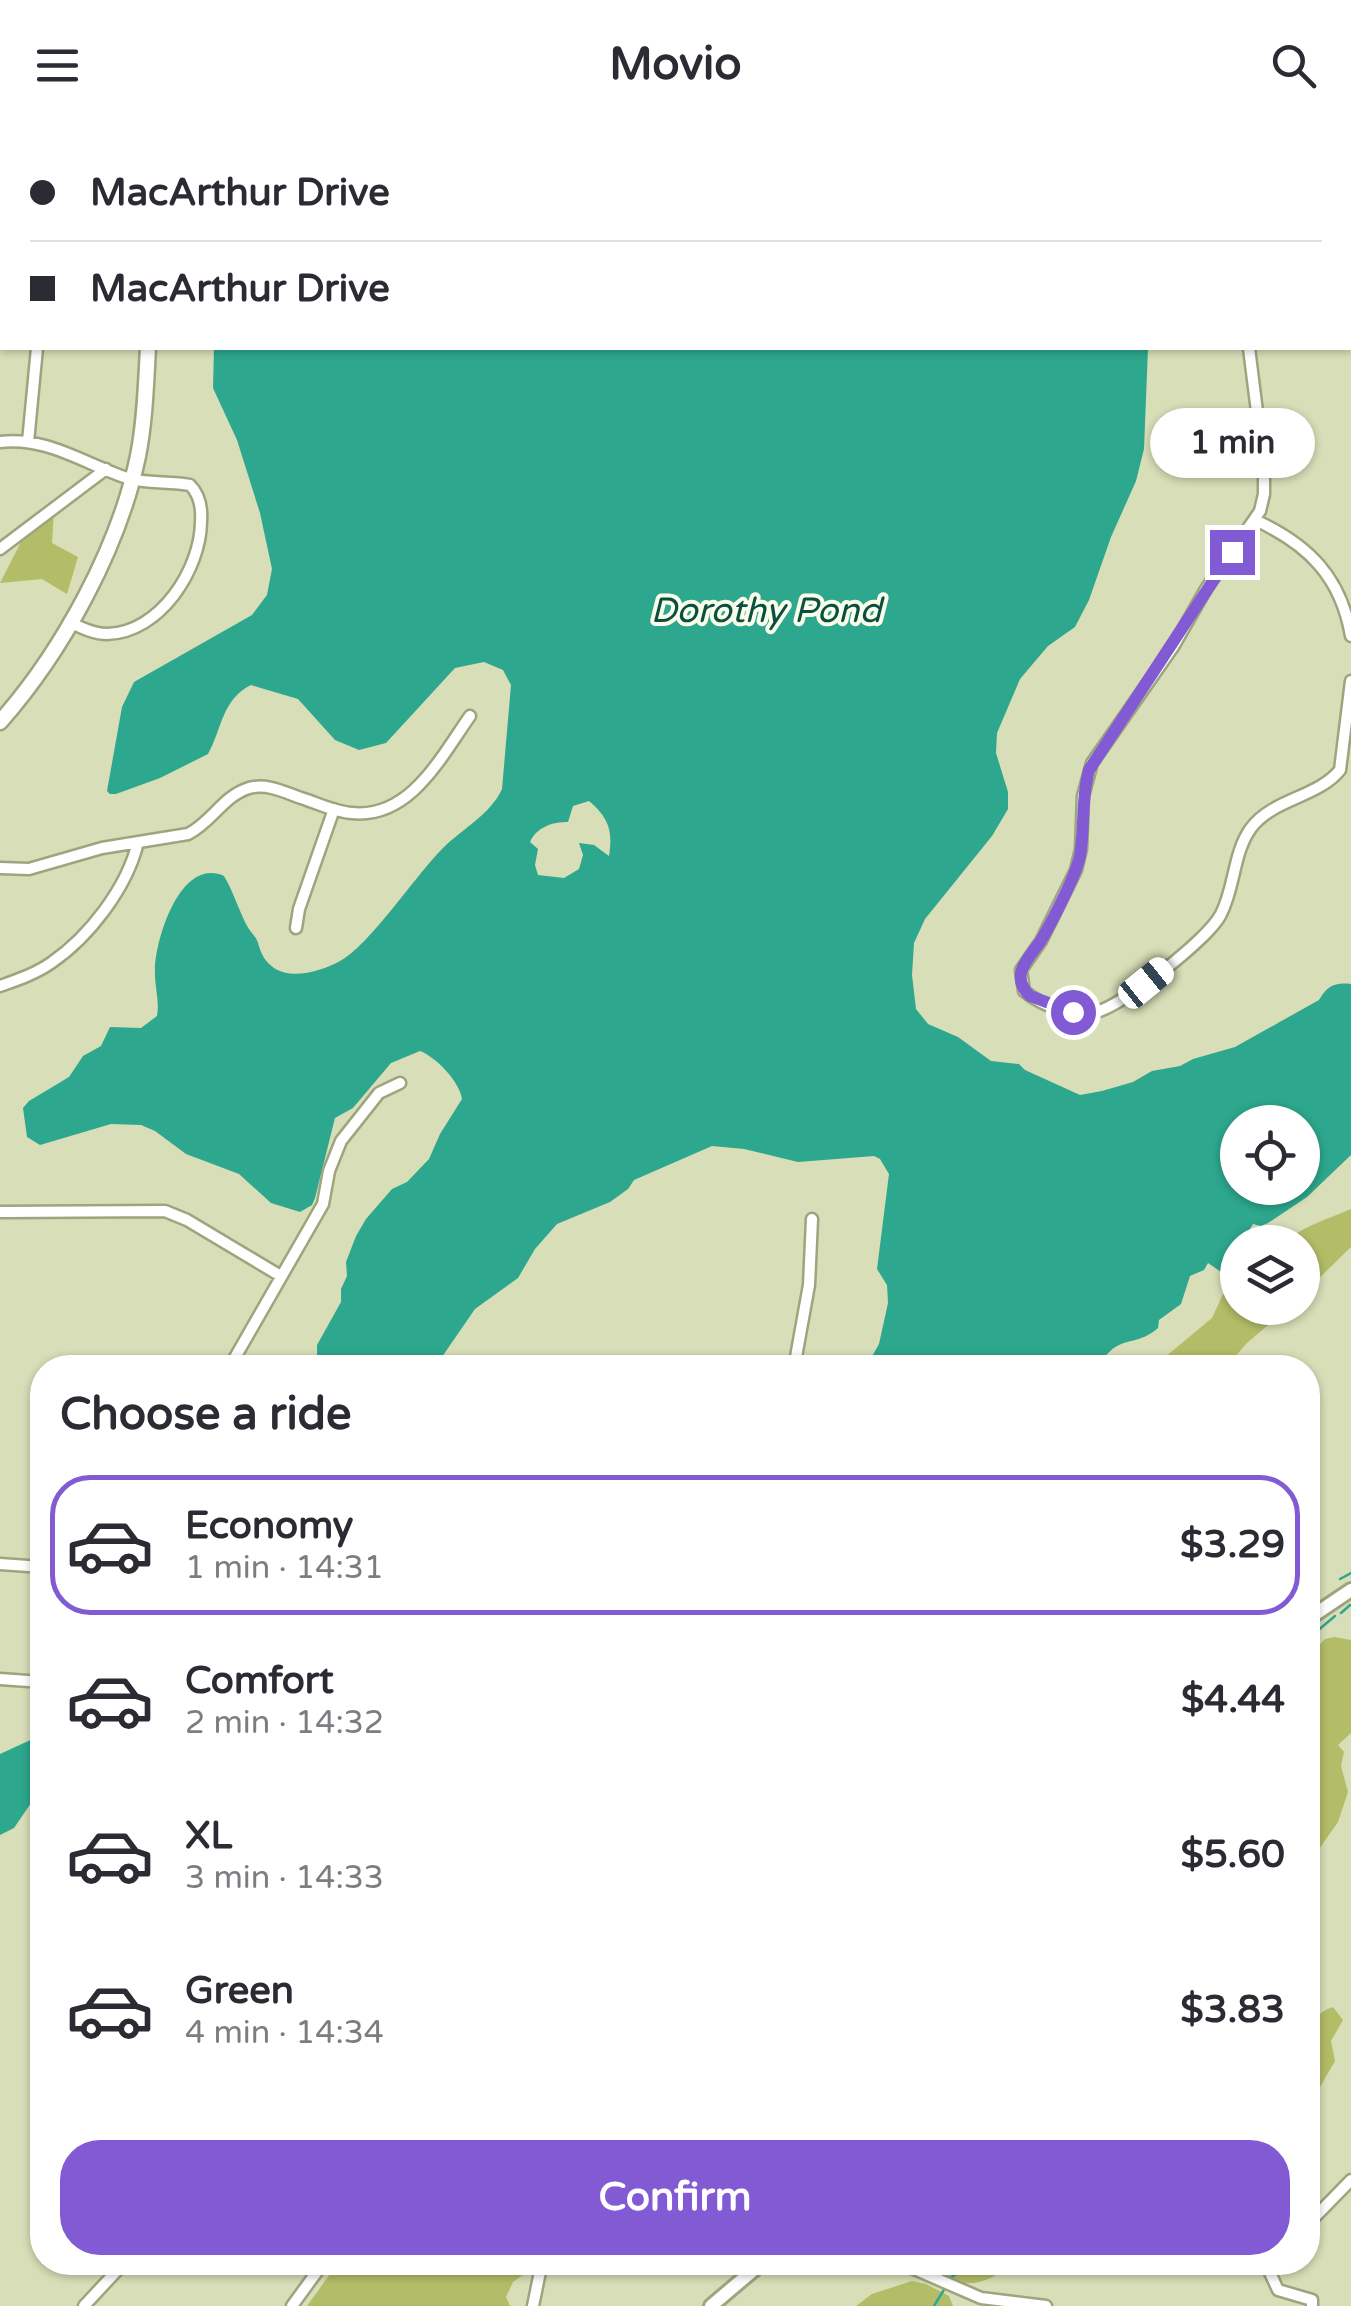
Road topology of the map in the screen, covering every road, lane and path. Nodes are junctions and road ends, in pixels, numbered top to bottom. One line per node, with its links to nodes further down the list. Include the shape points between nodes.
1 (37, 350): 5 (street)
2 (148, 350): 7 (main road)
3 (1250, 350): 8 (street, via 1264,466 1264,494)
4 (0, 442): 5 (street)
5 (28, 442): 6 (street)
6 (106, 470): 7 (street); 9 (street)
7 (132, 480): 10 (main road); 10 (street, via 190,485 202,516 200,544 178,590 141,623 94,633)
8 (1254, 520): 11 (street, via 1318,560 1343,600); 15 (street, via 1092,763 1076,870 1024,962 1024,990 1052,1006 1090,1013 1146,983 1217,921 1258,821 1337,774)
9 (0, 548)
10 (70, 622): 14 (main road)
11 (1351, 636)
12 (1351, 681): 15 (street)
13 (470, 716): 16 (street, via 400,802 366,814)
14 (0, 722)
15 (1348, 732)
16 (334, 809): 17 (street, via 257,786 234,795 188,834); 19 (street)
17 (138, 842): 18 (street, via 29,869); 20 (street, via 124,880 80,936 47,966)
18 (0, 868)
19 (296, 928)
20 (0, 986)
21 (400, 1083): 24 (street, via 379,1093 342,1141 323,1204)
22 (0, 1212): 24 (street, via 165,1211)
23 (812, 1219): 26 (street)
24 (280, 1276): 25 (street)
25 (236, 1355)
26 (796, 1355)
27 (0, 1564): 28 (street)
28 (30, 1566)
29 (1351, 1590): 30 (street)
30 (1320, 1610)
31 (0, 1679): 32 (street)
32 (30, 1681)
33 (1351, 2180): 34 (street)
34 (1320, 2212)
35 (113, 2275): 41 (street)
36 (315, 2275): 42 (street)
37 (539, 2275): 43 (street)
38 (748, 2275): 44 (street)
39 (925, 2275): 45 (street, via 1002,2303)
40 (1271, 2275): 46 (street, via 1278,2290 1312,2300)
41 (84, 2306)
42 (292, 2306)
43 (533, 2306)
44 (711, 2306)
45 (1046, 2306)
46 (1312, 2306)

